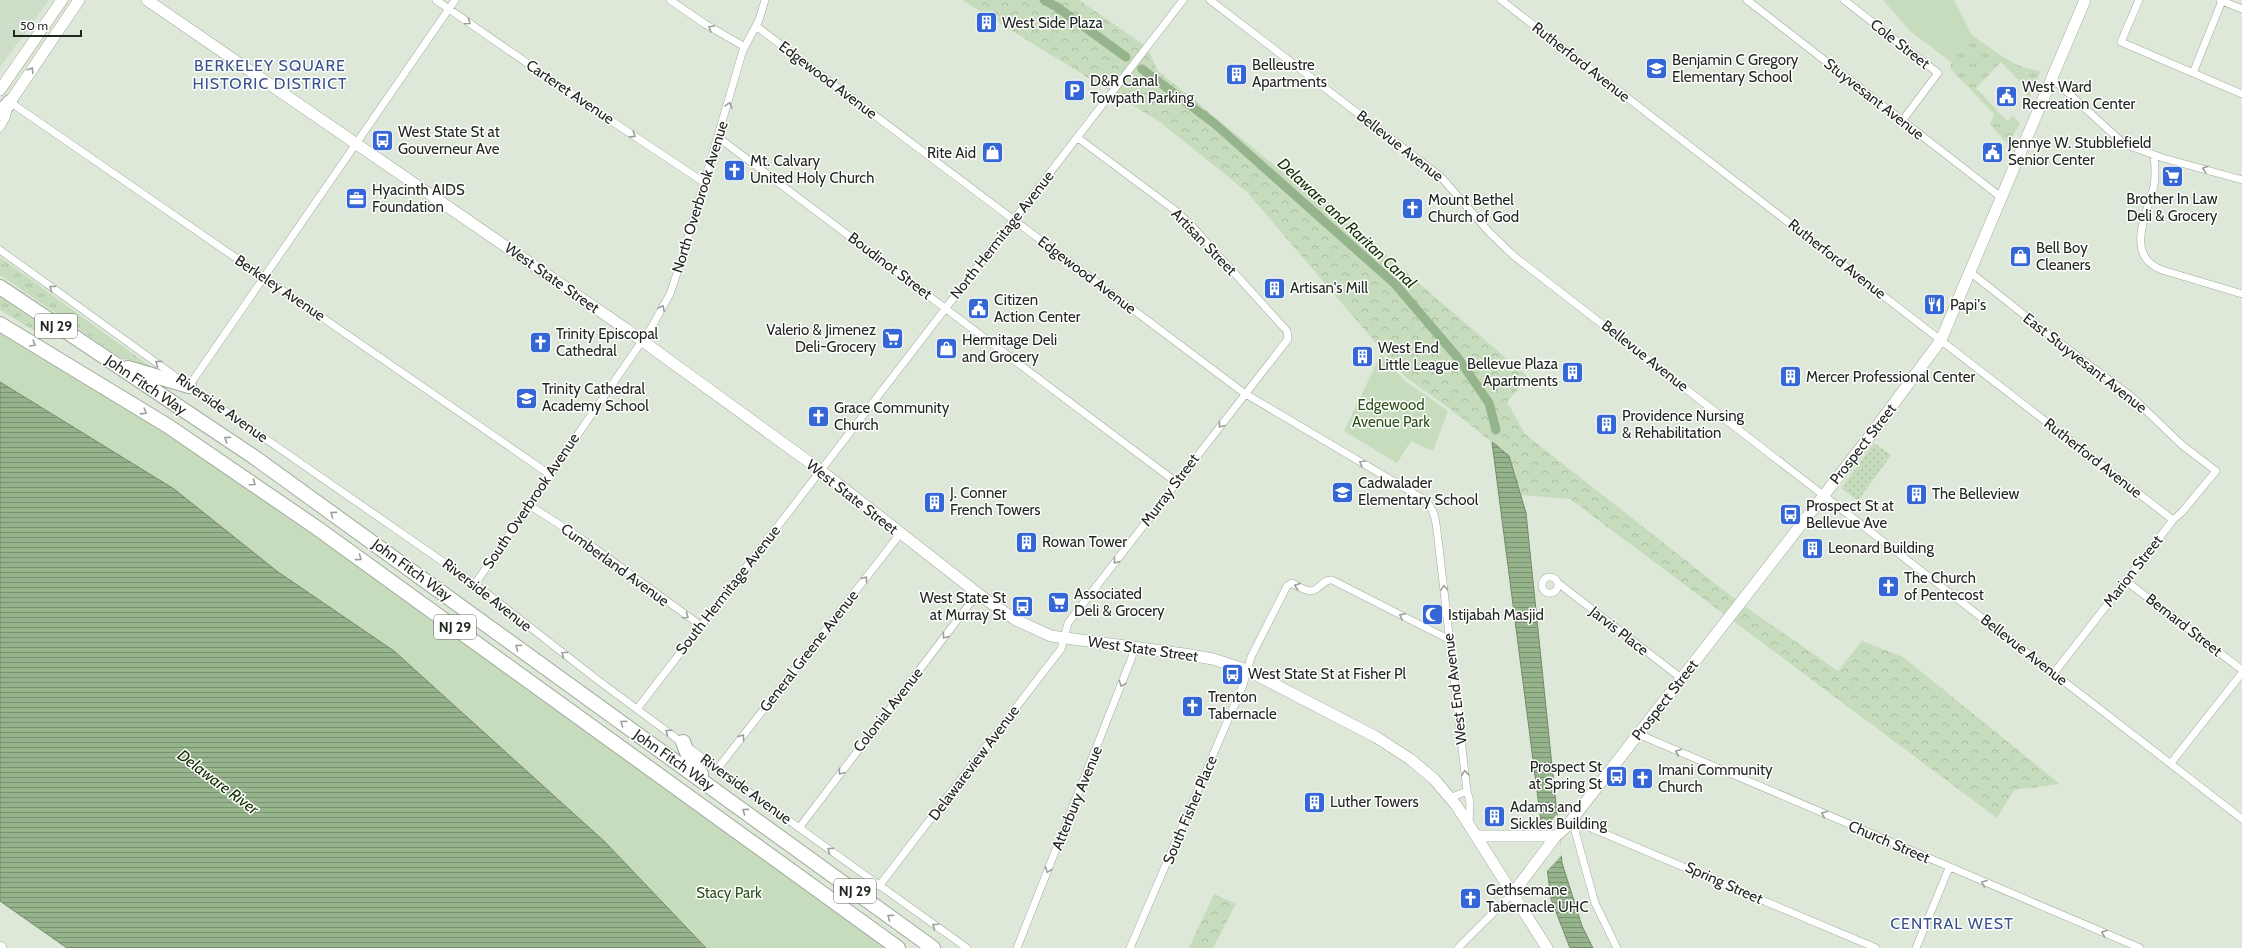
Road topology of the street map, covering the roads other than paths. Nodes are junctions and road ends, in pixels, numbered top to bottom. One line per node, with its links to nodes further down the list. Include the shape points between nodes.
1 (62, 0): 24 (street)
2 (79, 0): 26 (street, one-way to 2)
3 (147, 0): 32 (street, West State Street)
4 (436, 0): 18 (street, Carteret Avenue)
5 (455, 0): 18 (street)
6 (670, 0): 21 (street, one-way to 6)
7 (765, 0): 20 (street)
8 (1183, 0): 31 (street, North Hermitage Avenue)
9 (1210, 0): 55 (street, Bellevue Avenue, via 1441,177 1489,232 1514,256)
10 (1501, 0): 17 (street, Rutherford Avenue)
11 (1515, 0): 17 (street)
12 (1747, 0): 28 (street, Stuyvesant Avenue)
13 (1844, 0): 28 (street, Cole Street, via 1938,73)
14 (2085, 0): 23 (street, Prospect Street)
15 (2139, 0): 22 (street, via 2121,42)
16 (2221, 1): 19 (street); 22 (street)
17 (1510, 7): 46 (street, Rutherford Avenue)
18 (449, 9): 32 (street); 35 (street, Carteret Avenue, one-way to 35)
19 (2242, 9)
20 (756, 26): 21 (street, North Overbrook Avenue); 37 (street, Edgewood Avenue)
21 (745, 47): 30 (street, North Overbrook Avenue, one-way to 21)
22 (2193, 73): 25 (street)
23 (2052, 79): 33 (street, via 2124,144); 36 (street, Prospect Street)
24 (0, 90)
25 (2242, 94)
26 (10, 102): 27 (highway); 29 (street, via 6,118); 40 (street, Berkeley Avenue)
27 (0, 113)
28 (1902, 121): 36 (street, Stuyvesant Avenue)
29 (0, 128)
30 (719, 138): 35 (street, North Overbrook Avenue); 43 (street, Boudinot Street)
31 (1078, 138): 37 (street, North Hermitage Avenue); 47 (street, Artisan Street, via 1191,225 1287,331 1288,339)
32 (356, 144): 40 (street); 45 (street, West State Street)
33 (2154, 155): 34 (street, one-way to 33); 42 (street, via 2154,184 2140,241 2146,259 2162,270)
34 (2242, 180)
35 (705, 182): 45 (street, North Overbrook Avenue, one-way to 35, via 656,320 670,294)
36 (2002, 198): 39 (street, Prospect Street)
37 (1014, 220): 43 (street, North Hermitage Avenue); 50 (street, Edgewood Avenue)
38 (0, 250): 49 (street, Riverside Avenue, one-way to 38)
39 (1970, 272): 46 (street, Prospect Street); 52 (street, East Stuyvesant Avenue, via 2132,397 2182,445)
40 (264, 276): 49 (street); 53 (street, Berkeley Avenue)
41 (0, 288): 48 (highway, John Fitch Way / NJ 29)
42 (2242, 294)
43 (946, 308): 51 (street, North Hermitage Avenue); 54 (street, Boudinot Street)
44 (0, 323): 89 (highway, John Fitch Way / NJ 29, one-way to 89, via 174,430 318,528)
45 (641, 340): 51 (street, West State Street); 53 (street, South Overbrook Avenue)
46 (1941, 340): 55 (street, Prospect Street); 58 (street, Rutherford Avenue)
47 (1282, 346): 50 (street, Murray Street)
48 (113, 363): 49 (highway); 77 (highway, John Fitch Way / NJ 29, one-way to 48, via 261,462)
49 (189, 386): 62 (street, Riverside Avenue)
50 (1244, 393): 54 (street, Murray Street, one-way to 54); 57 (street, Edgewood Avenue, one-way to 50, via 1425,500)
51 (820, 470): 59 (street, West State Street); 64 (street, South Hermitage Avenue)
52 (2216, 472): 58 (street, Marion Street)
53 (548, 474): 56 (street, South Overbrook Avenue)
54 (1176, 482): 65 (street, Murray Street, one-way to 65, via 1068,623)
55 (1823, 495): 70 (street, Bellevue Avenue); 71 (street, Prospect Street)
56 (529, 505): 62 (street, South Overbrook Avenue); 64 (street, Cumberland Avenue, one-way to 64, via 582,539)
57 (1431, 506): 66 (street, West End Avenue, one-way to 57, via 1438,539)
58 (2173, 520): 60 (street, Marion Street)
59 (900, 534): 63 (street, West State Street); 76 (street, General Greene Avenue, one-way to 59)
60 (2126, 581): 69 (street, Bernard Street); 70 (street, Marion Street)
61 (1558, 583): 71 (street, Jarvis Place)
62 (475, 584): 72 (street, Riverside Avenue, one-way to 62, via 530,629)
63 (979, 595): 65 (street, West State Street, via 1034,629 1051,636); 83 (street, Colonial Avenue, one-way to 83, via 971,602)
64 (700, 625): 72 (street, South Hermitage Avenue)
65 (1063, 637): 67 (street, West State Street); 87 (street, Delawareview Avenue, via 1061,649)
66 (1450, 640): 68 (street, South Fisher Place, one-way to 68, via 1329,579 1311,591 1289,584 1250,657); 78 (street, West End Avenue, one-way to 66)
67 (1134, 647): 68 (street, West State Street, via 1213,660); 92 (street, Atterbury Avenue, one-way to 92, via 1088,772)
68 (1247, 670): 79 (street, West State Street, via 1376,737 1422,769); 93 (street, South Fisher Place, via 1237,699)
69 (2242, 672): 75 (street)
70 (2054, 673): 75 (street, Bellevue Avenue)
71 (1681, 678): 73 (street, Prospect Street)
72 (637, 709): 74 (street, Riverside Avenue, one-way to 72)
73 (1638, 734): 81 (street, Prospect Street); 86 (street, Church Street, one-way to 73)
74 (683, 742): 76 (street, Riverside Avenue); 77 (highway, via 690,760)
75 (2171, 763): 80 (street, Bellevue Avenue)
76 (718, 768): 83 (street, Riverside Avenue)
77 (712, 787): 90 (highway, John Fitch Way / NJ 29, one-way to 77)
78 (1467, 791): 79 (street); 82 (street, West End Avenue, via 1470,802)
79 (1450, 798): 82 (street, West State Street)
80 (2242, 819)
81 (1572, 820): 84 (street, Prospect Street); 96 (street, via 1595,903); 97 (street, Spring Street)
82 (1469, 825): 85 (street, West State Street)
83 (799, 828): 87 (street, Riverside Avenue, one-way to 83)
84 (1558, 835): 85 (street); 88 (street, Prospect Street)
85 (1477, 836): 88 (street, West State Street)
86 (1949, 868): 98 (street); 99 (street, Church Street, one-way to 86)
87 (880, 886): 91 (street, Riverside Avenue, one-way to 87)
88 (1513, 893): 94 (street); 95 (street, West State Street)
89 (898, 948)
90 (933, 948)
91 (967, 948)
92 (1018, 948)
93 (1130, 948)
94 (1458, 948)
95 (1547, 948)
96 (1617, 948)
97 (1876, 948)
98 (1916, 948)
99 (2140, 948)

